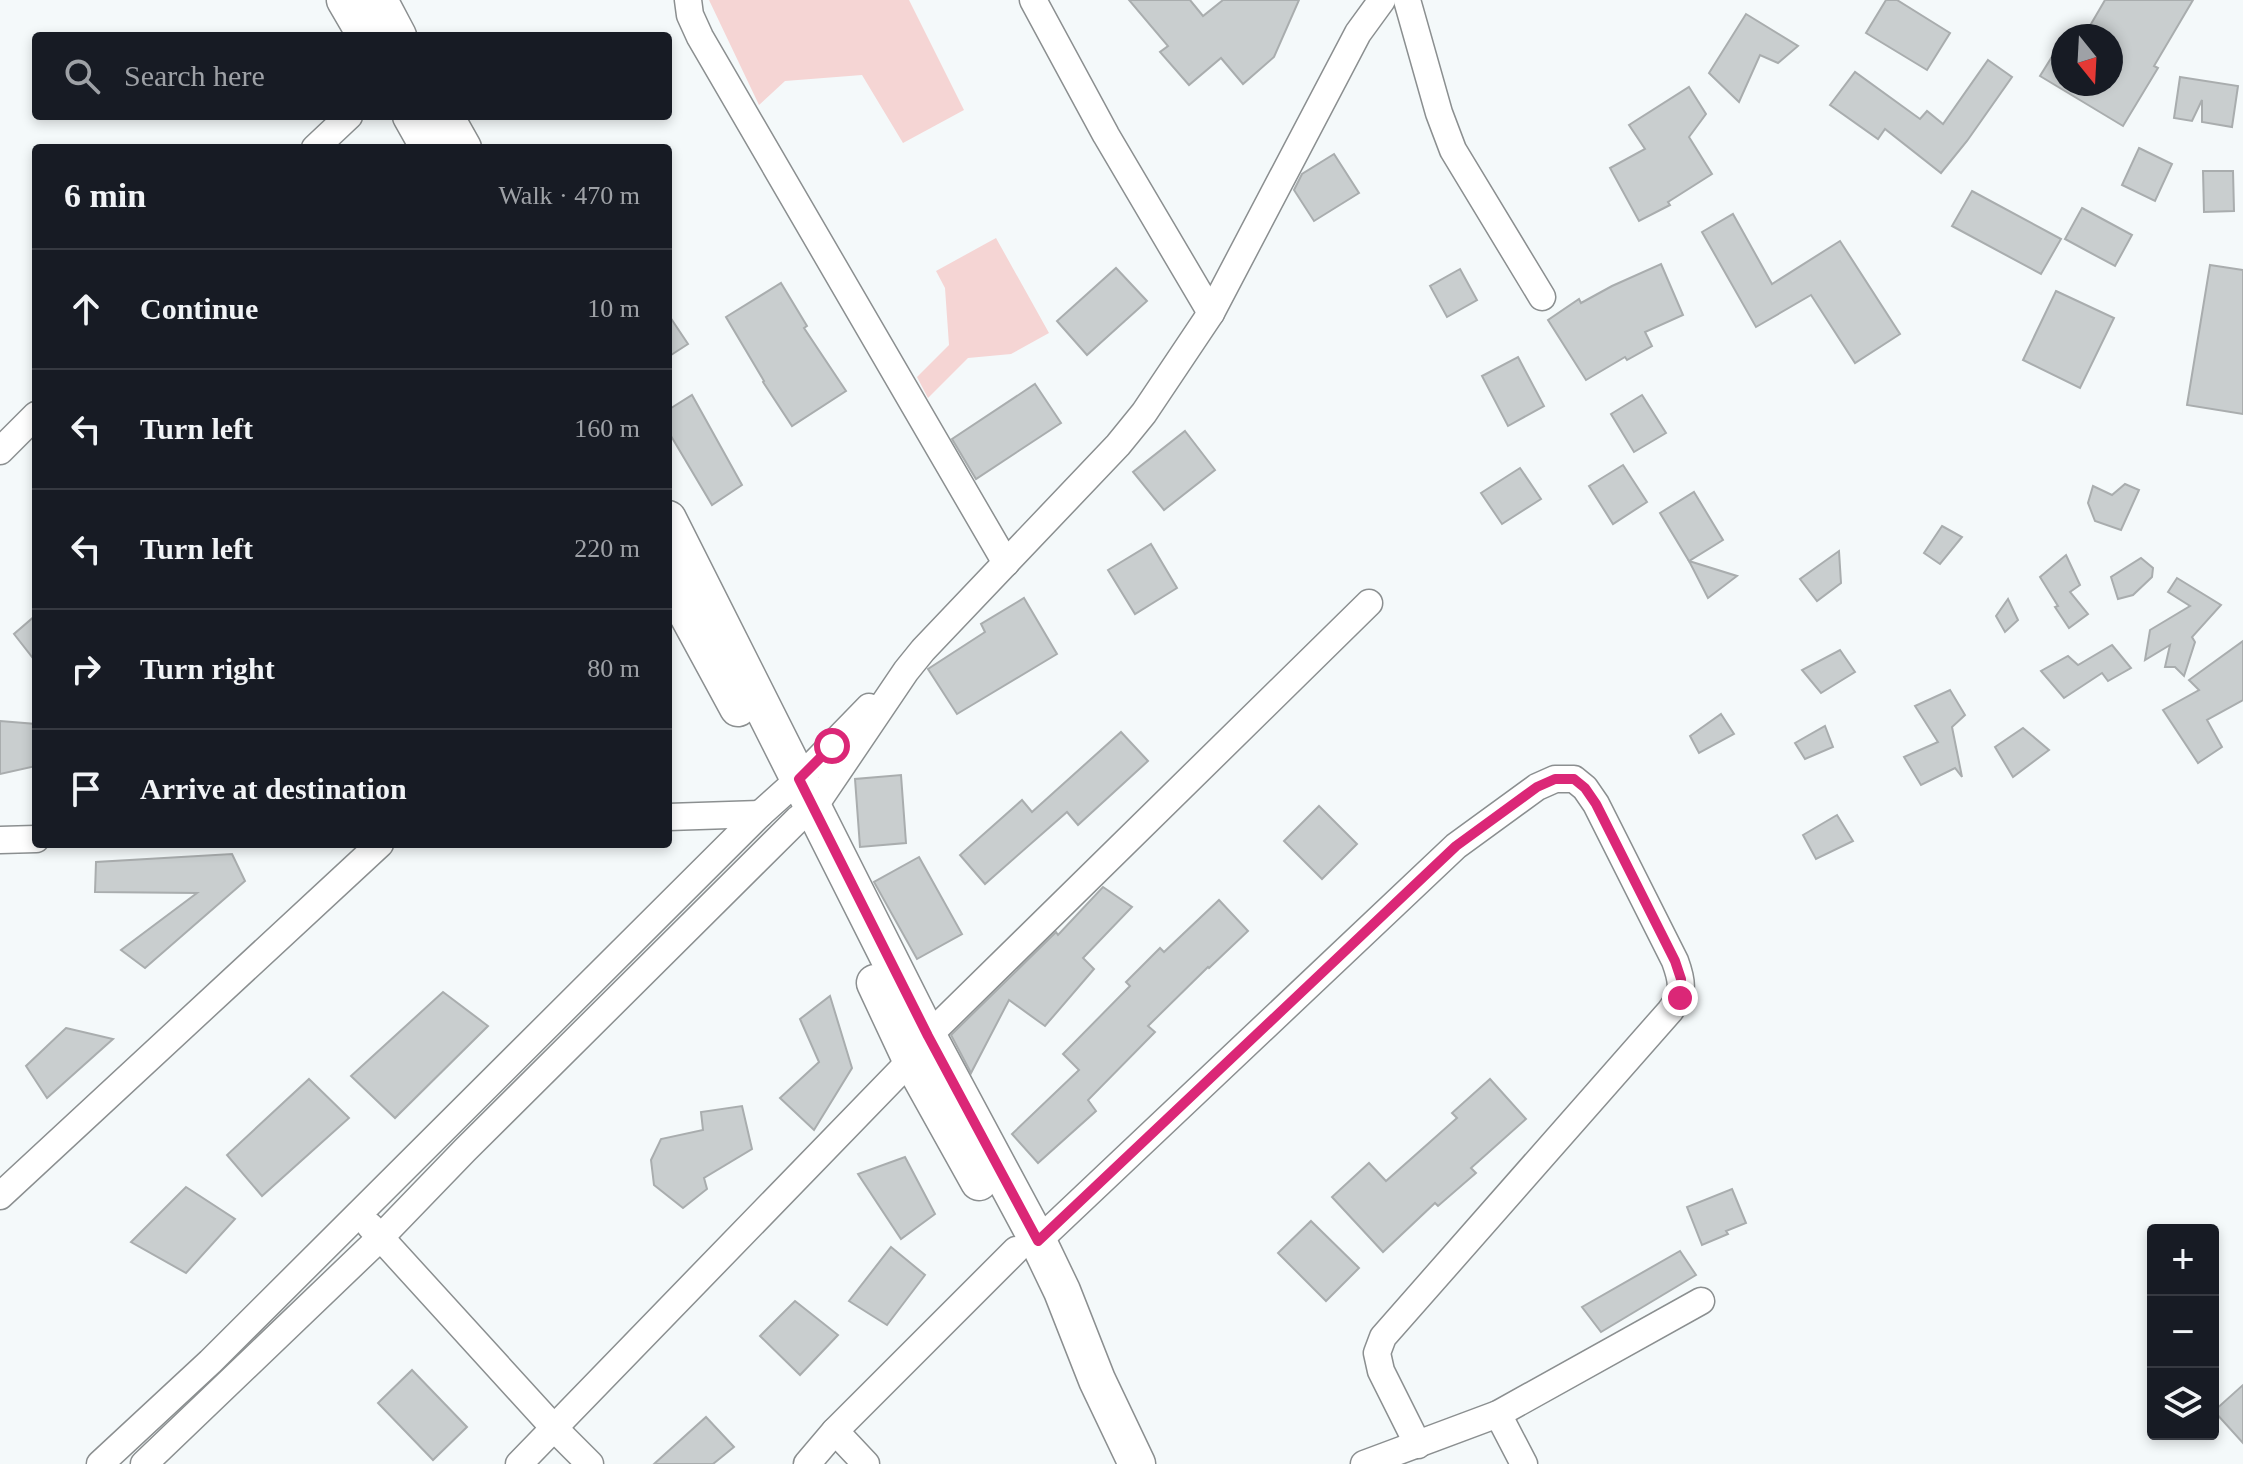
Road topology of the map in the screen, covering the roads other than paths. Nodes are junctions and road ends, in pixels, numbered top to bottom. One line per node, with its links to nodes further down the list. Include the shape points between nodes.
1 (345, 0): 7 (main road)
2 (379, 0): 8 (main road)
3 (688, 0): 20 (street, via 700,37)
4 (1033, 0): 16 (street)
5 (1407, 0): 15 (street, via 1453,150)
6 (1369, 5): 16 (street)
7 (364, 32)
8 (396, 32)
9 (345, 120): 12 (street)
10 (413, 120): 13 (main road)
11 (447, 120): 14 (main road)
12 (319, 144)
13 (427, 144)
14 (461, 144)
15 (1542, 297)
16 (1211, 313): 20 (street, via 1118,445)
17 (32, 419): 18 (street)
18 (0, 451)
19 (673, 539): 23 (main road)
20 (1006, 563): 23 (street)
21 (672, 586): 23 (main road)
22 (1369, 603): 28 (street)
23 (791, 803): 24 (street); 28 (main road); 30 (street); 31 (street)
24 (672, 817)
25 (32, 839): 26 (street)
26 (0, 840)
27 (376, 848): 29 (street)
28 (920, 1048): 32 (main road); 37 (street)
29 (0, 1196)
30 (359, 1214): 31 (street); 34 (street)
31 (380, 1238): 35 (street); 37 (street)
32 (1027, 1246): 38 (street); 39 (street, via 1456,846 1537,787 1555,779 1574,779 1596,804 1675,961 1680,998 1383,1337 1377,1353 1381,1371); 46 (main road); 47 (main road, via 1062,1291)
33 (1701, 1301): 36 (street)
34 (210, 1362): 35 (street); 40 (street)
35 (228, 1383): 41 (street)
36 (1498, 1414): 39 (street); 49 (street)
37 (555, 1429): 42 (street); 43 (street)
38 (835, 1431): 44 (street); 45 (street)
39 (1418, 1445): 48 (street)
40 (100, 1464)
41 (144, 1464)
42 (519, 1464)
43 (590, 1464)
44 (807, 1464)
45 (866, 1464)
46 (1110, 1464)
47 (1137, 1464)
48 (1364, 1464)
49 (1524, 1464)

